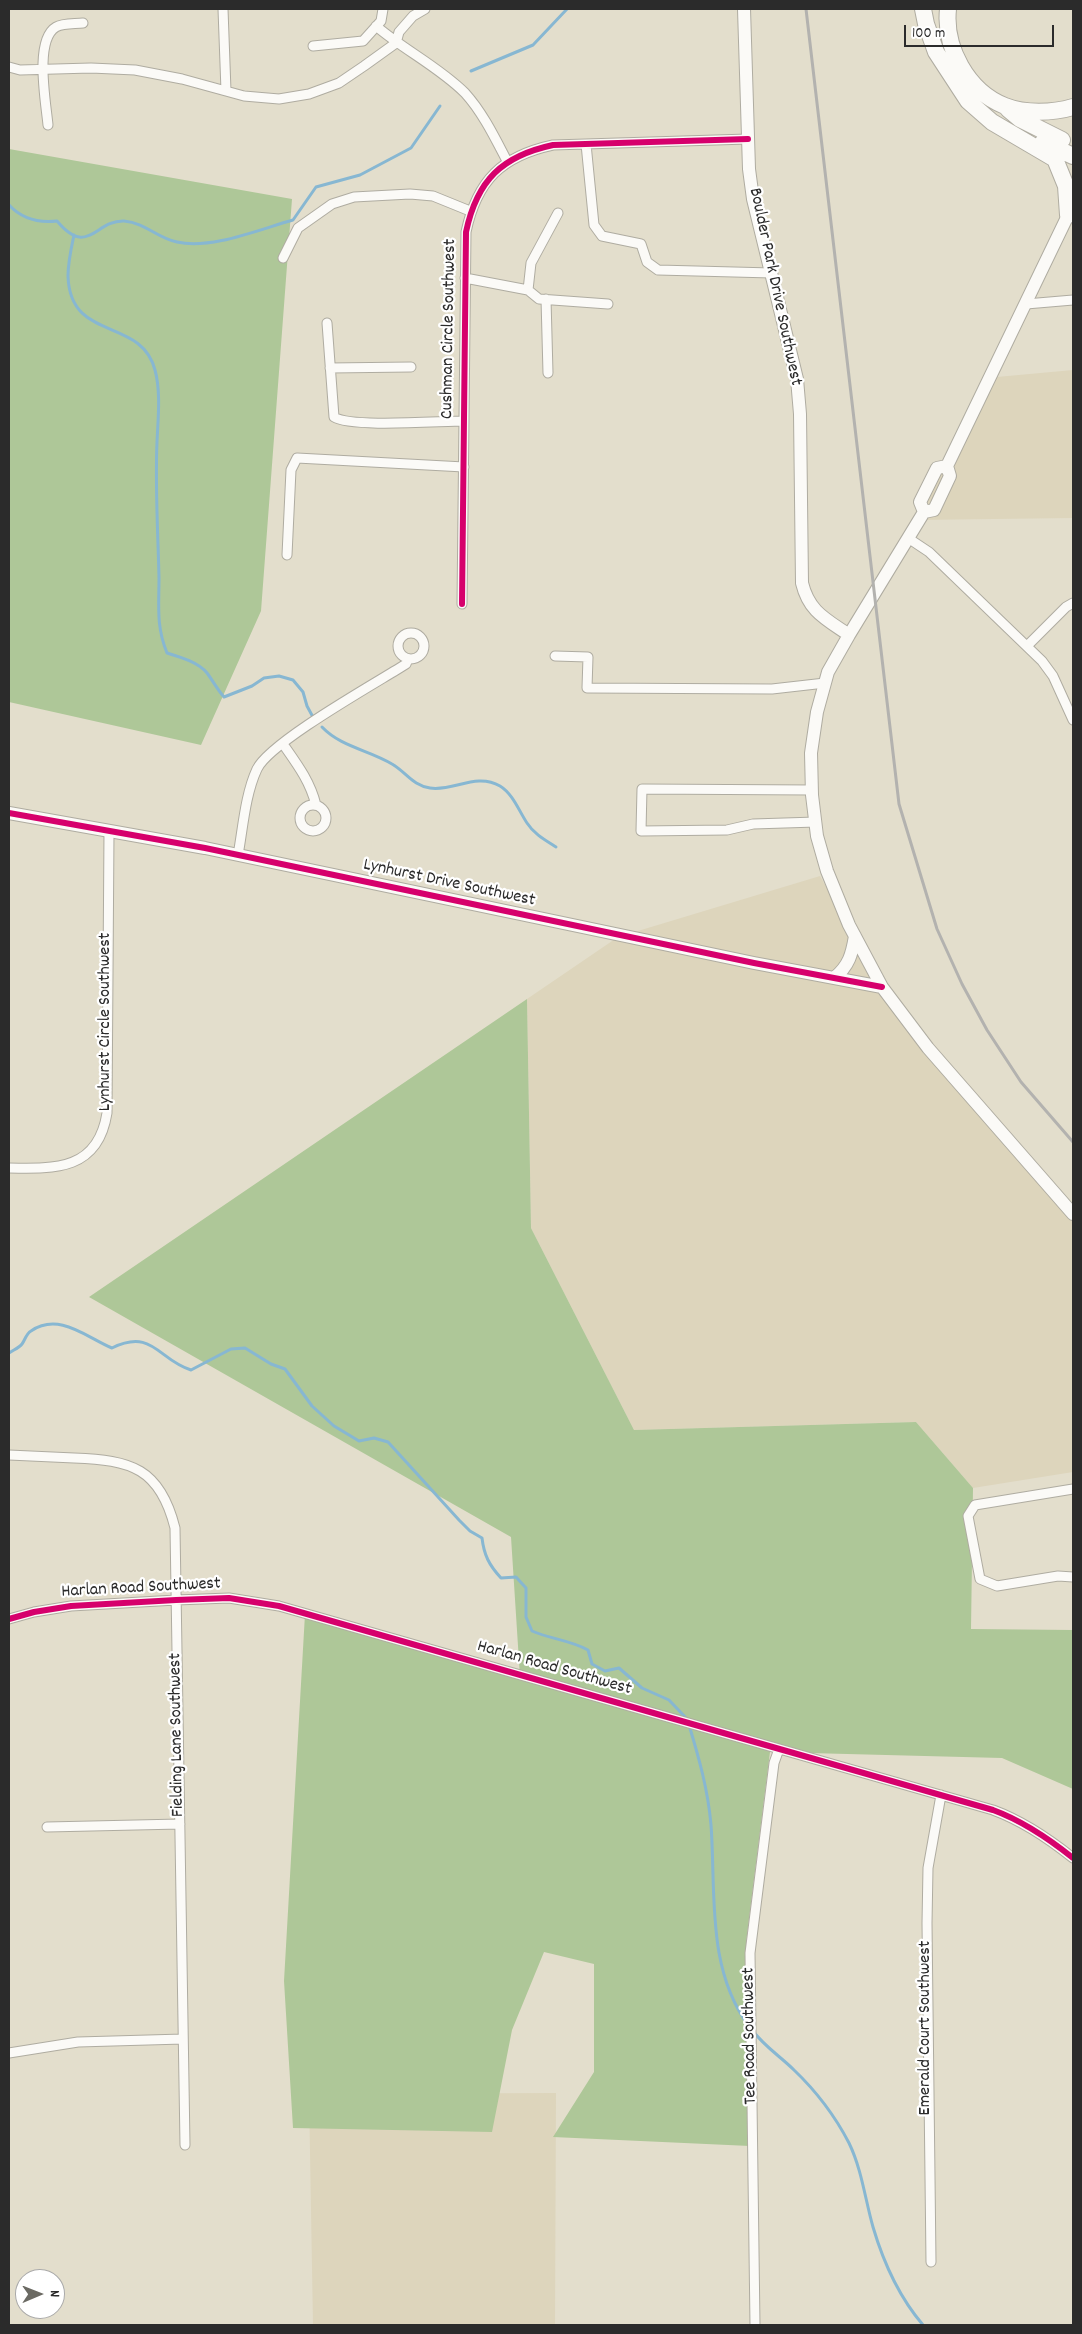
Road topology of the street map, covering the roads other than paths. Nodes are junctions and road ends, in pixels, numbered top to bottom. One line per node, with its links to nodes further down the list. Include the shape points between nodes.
1 (223, 9): 14 (street)
2 (383, 9): 8 (street, via 381,21)
3 (425, 9): 9 (street, via 413,16 399,32)
4 (744, 9): 18 (street, Boulder Park Drive Southwest)
5 (923, 9): 13 (highway, via 936,52)
6 (948, 9): 15 (highway, via 948,32 964,72 985,94)
7 (83, 23): 12 (street, via 66,24 51,31 44,50)
8 (376, 26): 9 (street); 10 (street, via 362,41)
9 (396, 43): 14 (street, via 339,83 309,94 279,99); 22 (street, via 464,93 484,119)
10 (313, 46)
11 (9, 67): 12 (street)
12 (44, 70): 14 (street, via 135,70); 17 (street)
13 (959, 85): 21 (highway, via 1000,118); 23 (highway, via 980,113 1055,159)
14 (226, 91)
15 (1005, 106): 16 (highway, via 1038,111); 20 (highway, via 1020,119)
16 (1073, 107)
17 (48, 125)
18 (748, 139): 19 (street, Cushman Circle Southwest); 27 (street, Boulder Park Drive Southwest, via 754,199)
19 (586, 144): 22 (street, Cushman Circle Southwest, via 553,144 529,150); 27 (street, via 594,225 602,236 641,244 647,262 658,270)
20 (1073, 146)
21 (1073, 156)
22 (508, 161): 24 (street, Cushman Circle Southwest, via 483,186)
23 (1071, 210): 33 (street)
24 (470, 211): 26 (street, via 433,196 354,197 332,204 298,228); 28 (street, Cushman Circle Southwest)
25 (558, 214): 29 (street, via 531,263)
26 (283, 258)
27 (772, 273): 44 (street, Boulder Park Drive Southwest, via 798,388 802,583 812,608)
28 (465, 278): 29 (street); 38 (street, Cushman Circle Southwest)
29 (528, 290): 30 (street, via 539,299)
30 (546, 300): 32 (street); 37 (street)
31 (1073, 300): 33 (street)
32 (608, 304)
33 (1026, 304): 40 (street, via 947,466 950,476 934,510 924,512)
34 (328, 323): 36 (street)
35 (411, 367): 36 (street)
36 (330, 368): 38 (street, via 334,417 340,421)
37 (548, 374)
38 (464, 421): 39 (street, Cushman Circle Southwest)
39 (464, 467): 41 (street, via 297,458 291,470); 43 (street, Cushman Circle Southwest)
40 (908, 538): 44 (street); 45 (street, via 930,552)
41 (287, 555)
42 (1073, 603): 45 (street)
43 (462, 604)
44 (849, 635): 48 (street)
45 (1027, 646): 49 (street, via 1053,676)
46 (555, 656): 48 (street, via 588,657 587,688 772,689)
47 (408, 659): 50 (street, via 406,664)
48 (825, 683): 51 (street, via 811,753)
49 (1073, 720)
50 (283, 744): 52 (street, via 305,775); 56 (street, via 266,756 257,769)
51 (812, 790): 54 (street); 54 (street, via 642,789 641,830 728,830 753,824)
52 (316, 805)
53 (9, 813): 55 (street, Lynhurst Drive Southwest)
54 (816, 822): 57 (street, via 827,871)
55 (109, 832): 56 (street, Lynhurst Drive Southwest); 60 (street, Lynhurst Circle Southwest, via 105,1127 93,1149 73,1164)
56 (238, 855): 58 (street, Lynhurst Drive Southwest)
57 (855, 936): 58 (street, via 851,958); 59 (street)
58 (834, 978): 59 (street, Lynhurst Drive Southwest)
59 (882, 987): 61 (street, via 928,1048)
60 (9, 1168)
61 (1073, 1214)
62 (9, 1455): 65 (street, Fielding Lane Southwest, via 117,1461 134,1467 149,1478 169,1505 174,1528)
63 (1073, 1489): 64 (street, via 976,1505 968,1516 980,1579 997,1586 1058,1576)
64 (1073, 1577)
65 (176, 1600): 66 (street, Harlan Road Southwest, via 71,1606); 67 (street, Harlan Road Southwest, via 229,1598 279,1606); 69 (street, Fielding Lane Southwest)
66 (9, 1619)
67 (779, 1749): 68 (street, Harlan Road Southwest); 76 (street, Tee Road Southwest, via 774,1763 750,1953)
68 (941, 1795): 71 (street, Harlan Road Southwest, via 1014,1818 1049,1838); 75 (street, Emerald Court Southwest, via 928,1868 926,1923)
69 (180, 1824): 70 (street); 72 (street, Fielding Lane Southwest)
70 (47, 1827)
71 (1073, 1858)
72 (183, 2039): 73 (street, via 78,2042); 74 (street, Fielding Lane Southwest)
73 (9, 2053)
74 (185, 2145)
75 (931, 2262)
76 (755, 2325)

